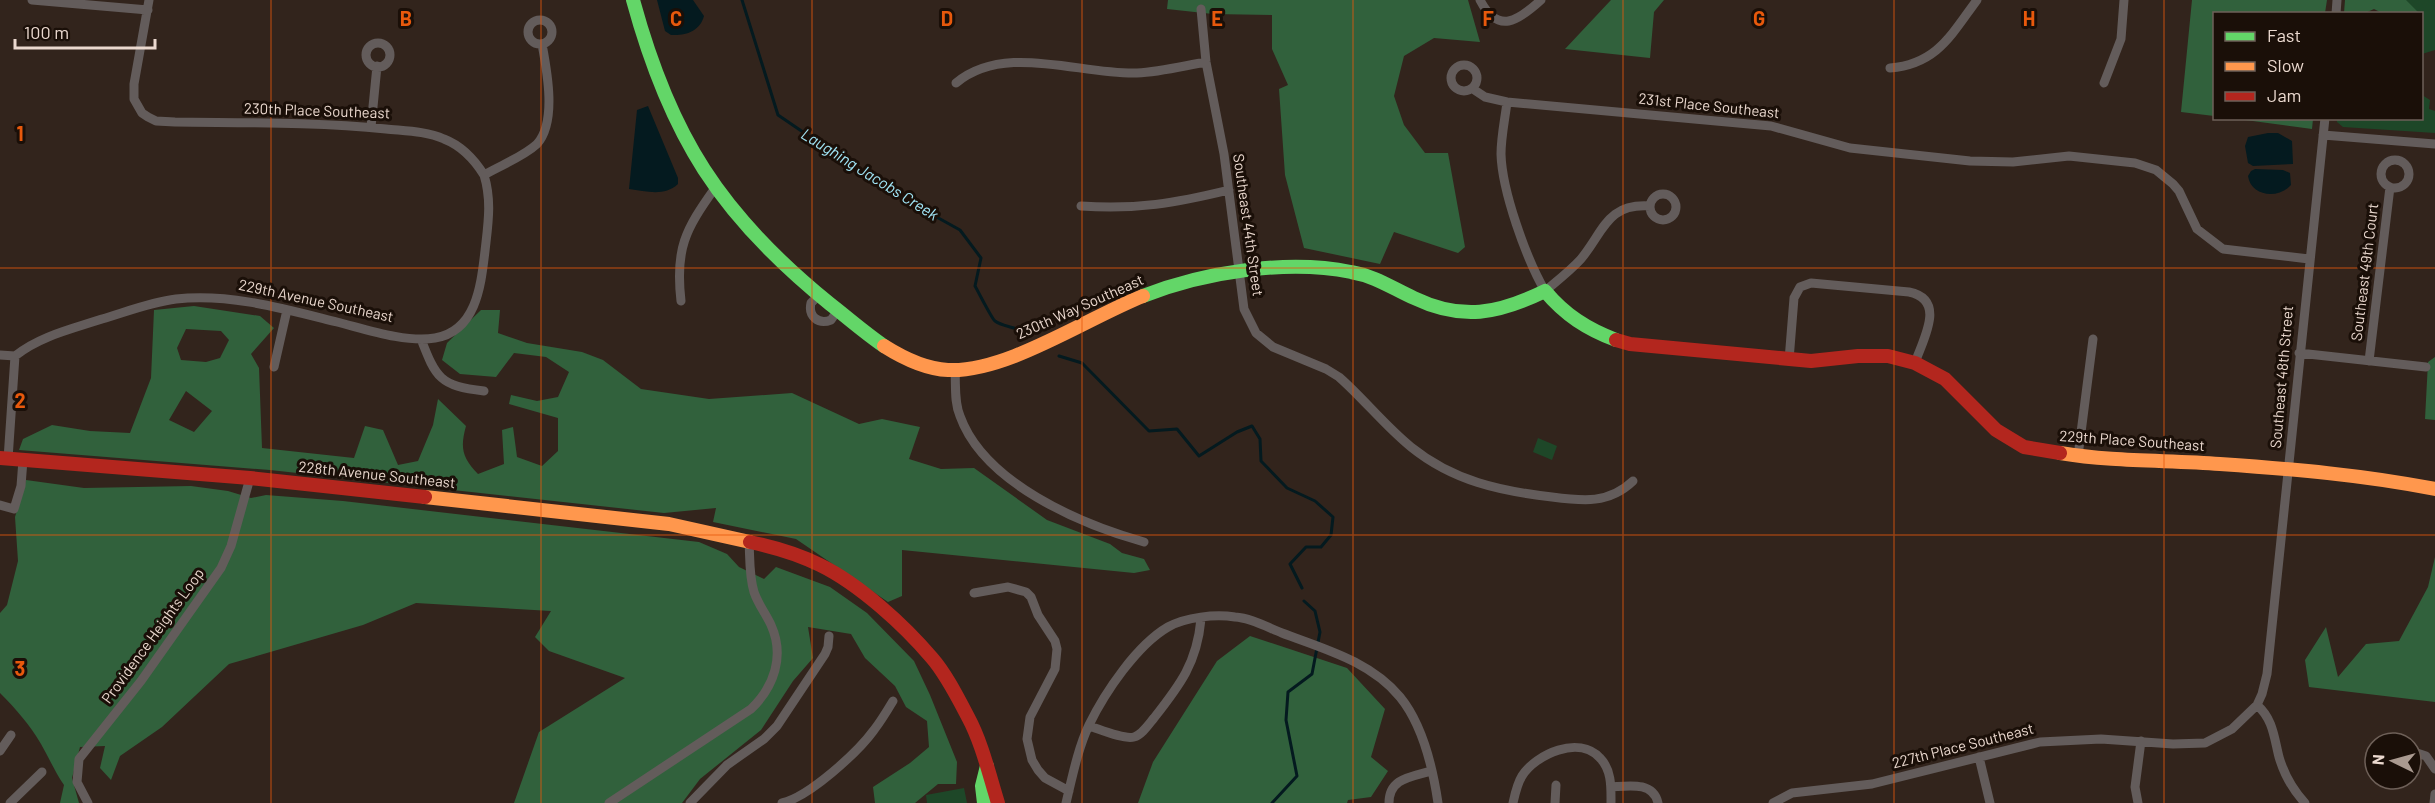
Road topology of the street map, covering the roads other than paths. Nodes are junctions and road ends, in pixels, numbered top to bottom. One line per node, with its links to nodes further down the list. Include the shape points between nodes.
1 (32, 0): 7 (street)
2 (633, 0): 23 (street, 230th Way Southeast, via 674,119)
3 (1480, 0): 4 (street, via 1488,15 1503,22 1521,18)
4 (1541, 0)
5 (1977, 0): 12 (street, via 1922,62)
6 (2124, 0): 13 (street, via 2121,39)
7 (148, 5): 18 (street, 230th Place Southeast, via 133,91 142,113 156,121)
8 (1201, 9): 10 (street, Southeast 44th Street)
9 (542, 44): 21 (street, via 549,108 547,128 535,145)
10 (1206, 62): 14 (street, via 1137,73 1013,64 976,71); 24 (street, Southeast 44th Street)
11 (377, 66): 18 (street)
12 (1890, 68)
13 (2104, 82)
14 (956, 83)
15 (1473, 88): 16 (street, 231st Place Southeast, via 1485,97)
16 (1507, 102): 27 (street, 231st Place Southeast, via 1771,126 1850,148 1946,159 2000,163 2070,156 2135,163 2156,170 2179,191 2197,229 2214,244 2230,251); 29 (street, via 1502,167 1528,259)
17 (2325, 120): 19 (street, Southeast 48th Street)
18 (371, 127): 21 (street, 230th Place Southeast, via 444,138 468,154)
19 (2323, 135): 20 (street); 27 (street, Southeast 48th Street)
20 (2435, 144)
21 (484, 175): 34 (street, via 490,212 478,296 467,318 456,328 436,338)
22 (2390, 187): 40 (street, Southeast 49th Court)
23 (715, 188): 30 (street, 230th Way Southeast, via 738,219); 31 (street, via 695,215 683,243 678,276)
24 (1229, 190): 25 (street, via 1132,208); 28 (street, Southeast 44th Street)
25 (1081, 206)
26 (1650, 206): 29 (street, via 1631,206 1613,215 1581,258)
27 (2308, 259): 36 (street, Southeast 48th Street)
28 (1238, 272): 29 (street, 230th Way Southeast, via 1353,272 1384,282 1428,305 1463,313 1497,312); 44 (street, 230th Way Southeast, via 1157,291 984,367); 51 (street, Southeast 44th Street, via 1244,309 1263,339 1284,353 1339,377 1412,448 1459,477 1508,492 1576,500 1610,497)
29 (1545, 291): 39 (street, 229th Place Southeast, via 1576,323 1605,337 1630,344)
30 (820, 294): 33 (street, 230th Way Southeast); 33 (street, via 811,303 814,318 822,322 831,320)
31 (681, 301)
32 (286, 310): 34 (street, 229th Avenue Southeast); 38 (street, 229th Avenue Southeast, via 226,300 166,300 48,337); 42 (street)
33 (838, 310): 44 (street, 230th Way Southeast, via 894,353 920,364)
34 (421, 339): 45 (street, via 433,370 440,377 457,387)
35 (2092, 339): 46 (street)
36 (2299, 353): 40 (street); 49 (street, Southeast 48th Street)
37 (0, 356): 38 (street)
38 (15, 356): 47 (street)
39 (1789, 360): 41 (street, 229th Place Southeast, via 1826,361 1870,355); 41 (street, via 1794,298 1800,287 1811,283 1922,296 1931,314)
40 (2369, 361): 43 (street)
41 (1915, 363): 46 (street, 229th Place Southeast, via 1945,379 2008,439 2024,447)
42 (274, 367)
43 (2426, 367)
44 (955, 371): 55 (street, via 959,415 975,447 999,471 1077,520)
45 (484, 391)
46 (2078, 456): 49 (street, 229th Place Southeast)
47 (4, 458): 48 (street, 228th Avenue Southeast)
48 (23, 460): 50 (street, 228th Avenue Southeast); 53 (street, via 14,509)
49 (2288, 470): 52 (street, via 2383,479); 60 (street, Southeast 48th Street, via 2266,684)
50 (250, 478): 54 (street, 228th Avenue Southeast, via 669,524); 76 (street, Providence Heights Loop, via 221,568 141,681 79,759 76,782)
51 (1633, 481)
52 (2435, 489)
53 (0, 505)
54 (749, 541): 67 (street, 228th Avenue Southeast, via 820,565 909,633 949,683 968,717); 77 (street, via 753,589 776,644 772,683 751,709)
55 (1144, 543)
56 (974, 593): 73 (street, via 1002,587 1021,589 1031,597 1055,641 1055,669 1030,717 1027,739 1038,770)
57 (1201, 619): 61 (street, via 1171,626 1146,644 1112,687); 61 (street, via 1187,673 1144,730 1134,738); 69 (street, via 1236,616 1351,659 1401,698 1416,724)
58 (829, 636): 78 (street, via 825,654 777,726 727,765)
59 (892, 701): 79 (street, via 874,730 840,764 800,796)
60 (2257, 705): 63 (street, 227th Place Southeast, via 2232,729 2205,743); 92 (street, via 2268,716 2286,775)
61 (1089, 726): 73 (street)
62 (11, 735): 64 (street)
63 (2141, 741): 66 (street, 227th Place Southeast, via 2040,742); 91 (street, via 2135,787)
64 (0, 751)
65 (2423, 755): 68 (street)
66 (1978, 757): 89 (street, 227th Place Southeast, via 1872,784 1792,793); 90 (street)
67 (987, 766): 80 (street, via 982,786); 81 (street, 228th Avenue Southeast)
68 (2435, 769)
69 (1431, 771): 83 (street, via 1398,781 1390,792); 84 (street)
70 (42, 772): 75 (street)
71 (1556, 785): 86 (street)
72 (1611, 788): 85 (street, via 1608,771 1600,758 1581,748 1562,750 1529,768); 87 (street); 88 (street, via 1642,787 1654,794)
73 (1069, 791): 82 (street)
74 (2435, 794): 93 (street)
75 (10, 803)
76 (88, 803)
77 (609, 803)
78 (690, 803)
79 (782, 803)
80 (984, 803)
81 (998, 803)
82 (1066, 803)
83 (1389, 803)
84 (1438, 803)
85 (1512, 803)
86 (1555, 803)
87 (1611, 803)
88 (1658, 803)
89 (1773, 803)
90 (1990, 803)
91 (2138, 803)
92 (2305, 803)
93 (2434, 803)

